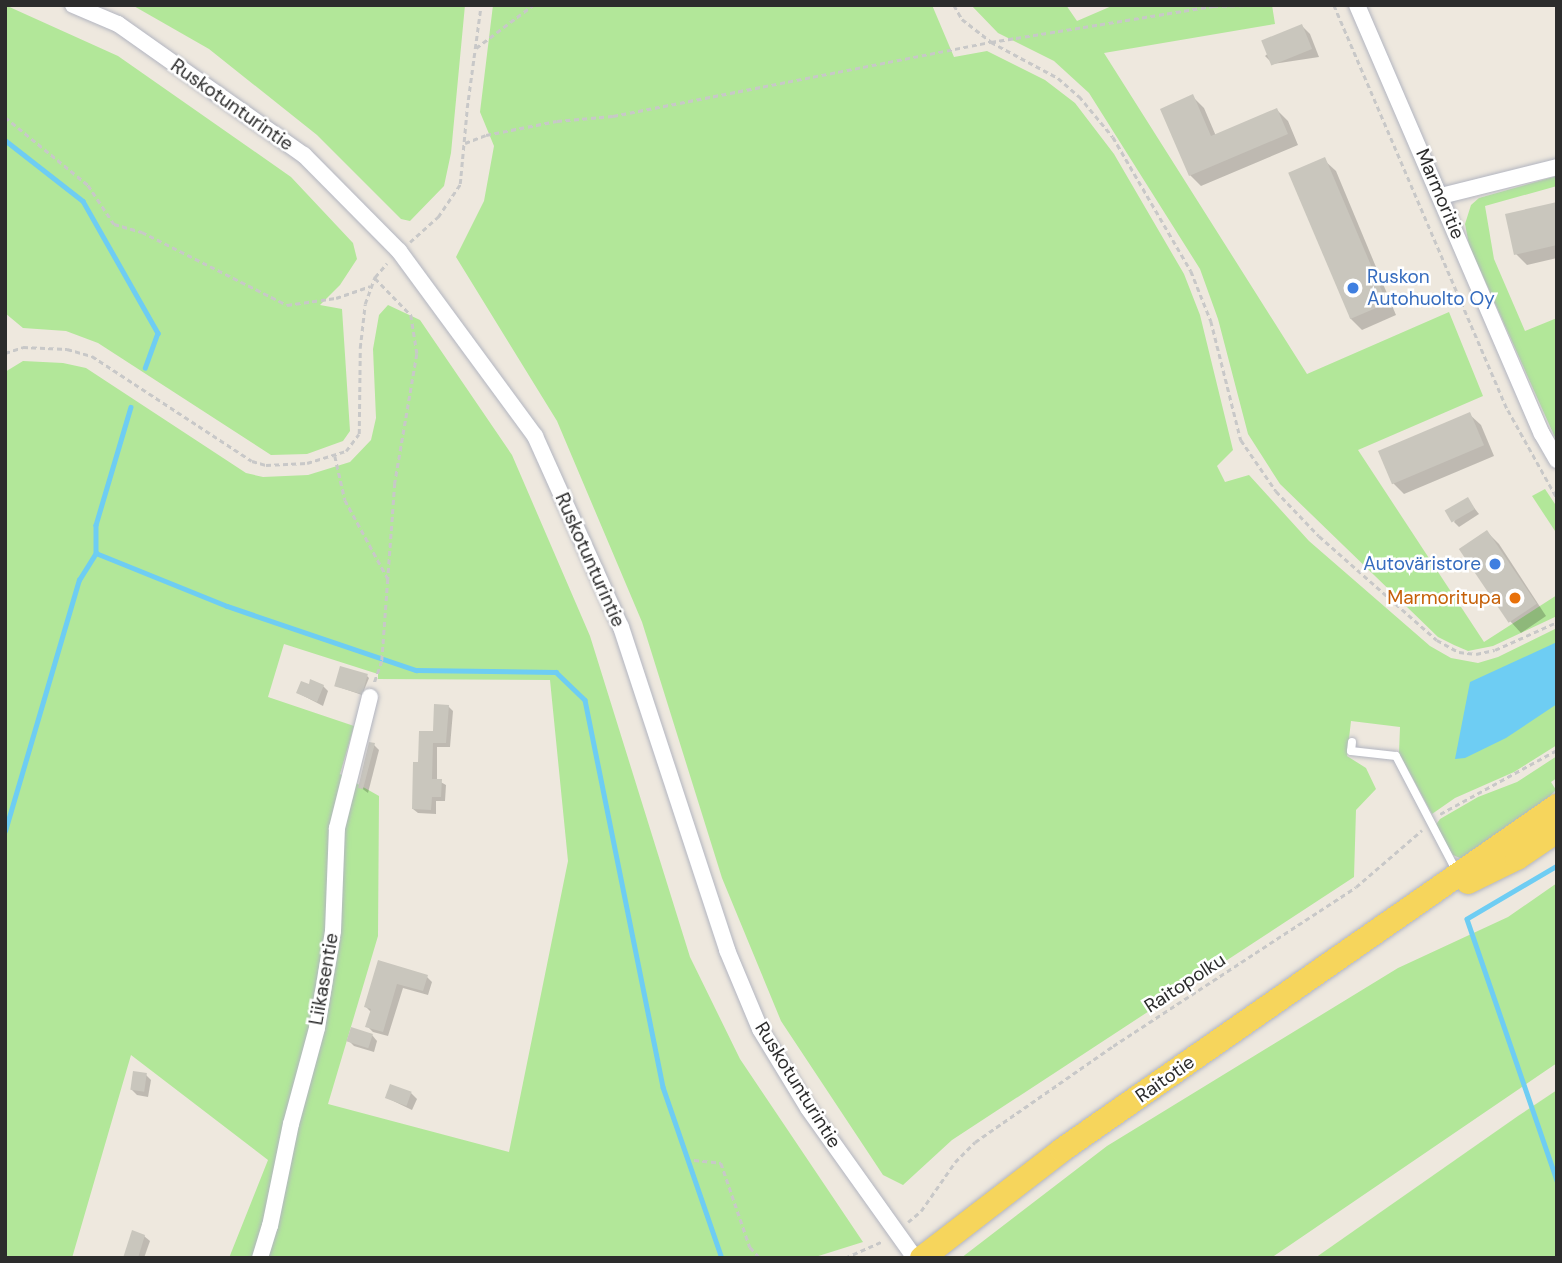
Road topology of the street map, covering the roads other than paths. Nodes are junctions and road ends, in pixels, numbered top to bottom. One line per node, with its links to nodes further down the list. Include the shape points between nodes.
1 (73, 5): 12 (street, Ruskotunturintie, via 118,24 303,155 399,251 535,436 621,627 727,950 760,1029 808,1108)
2 (1357, 5): 4 (street, Marmoritie)
3 (1557, 167): 4 (street)
4 (1441, 196): 5 (street, Marmoritie)
5 (1557, 460)
6 (370, 697): 11 (street, Liikasentie, via 337,828 333,931 317,1028)
7 (1352, 742): 10 (lane, via 1351,751 1396,757)
8 (1557, 806): 10 (main road, Raitotie)
9 (1557, 831): 10 (main road, Raitotie, via 1517,858)
10 (1462, 880): 13 (main road, Raitotie, via 1413,908 1062,1150)
11 (260, 1258)
12 (915, 1258)
13 (922, 1258)

